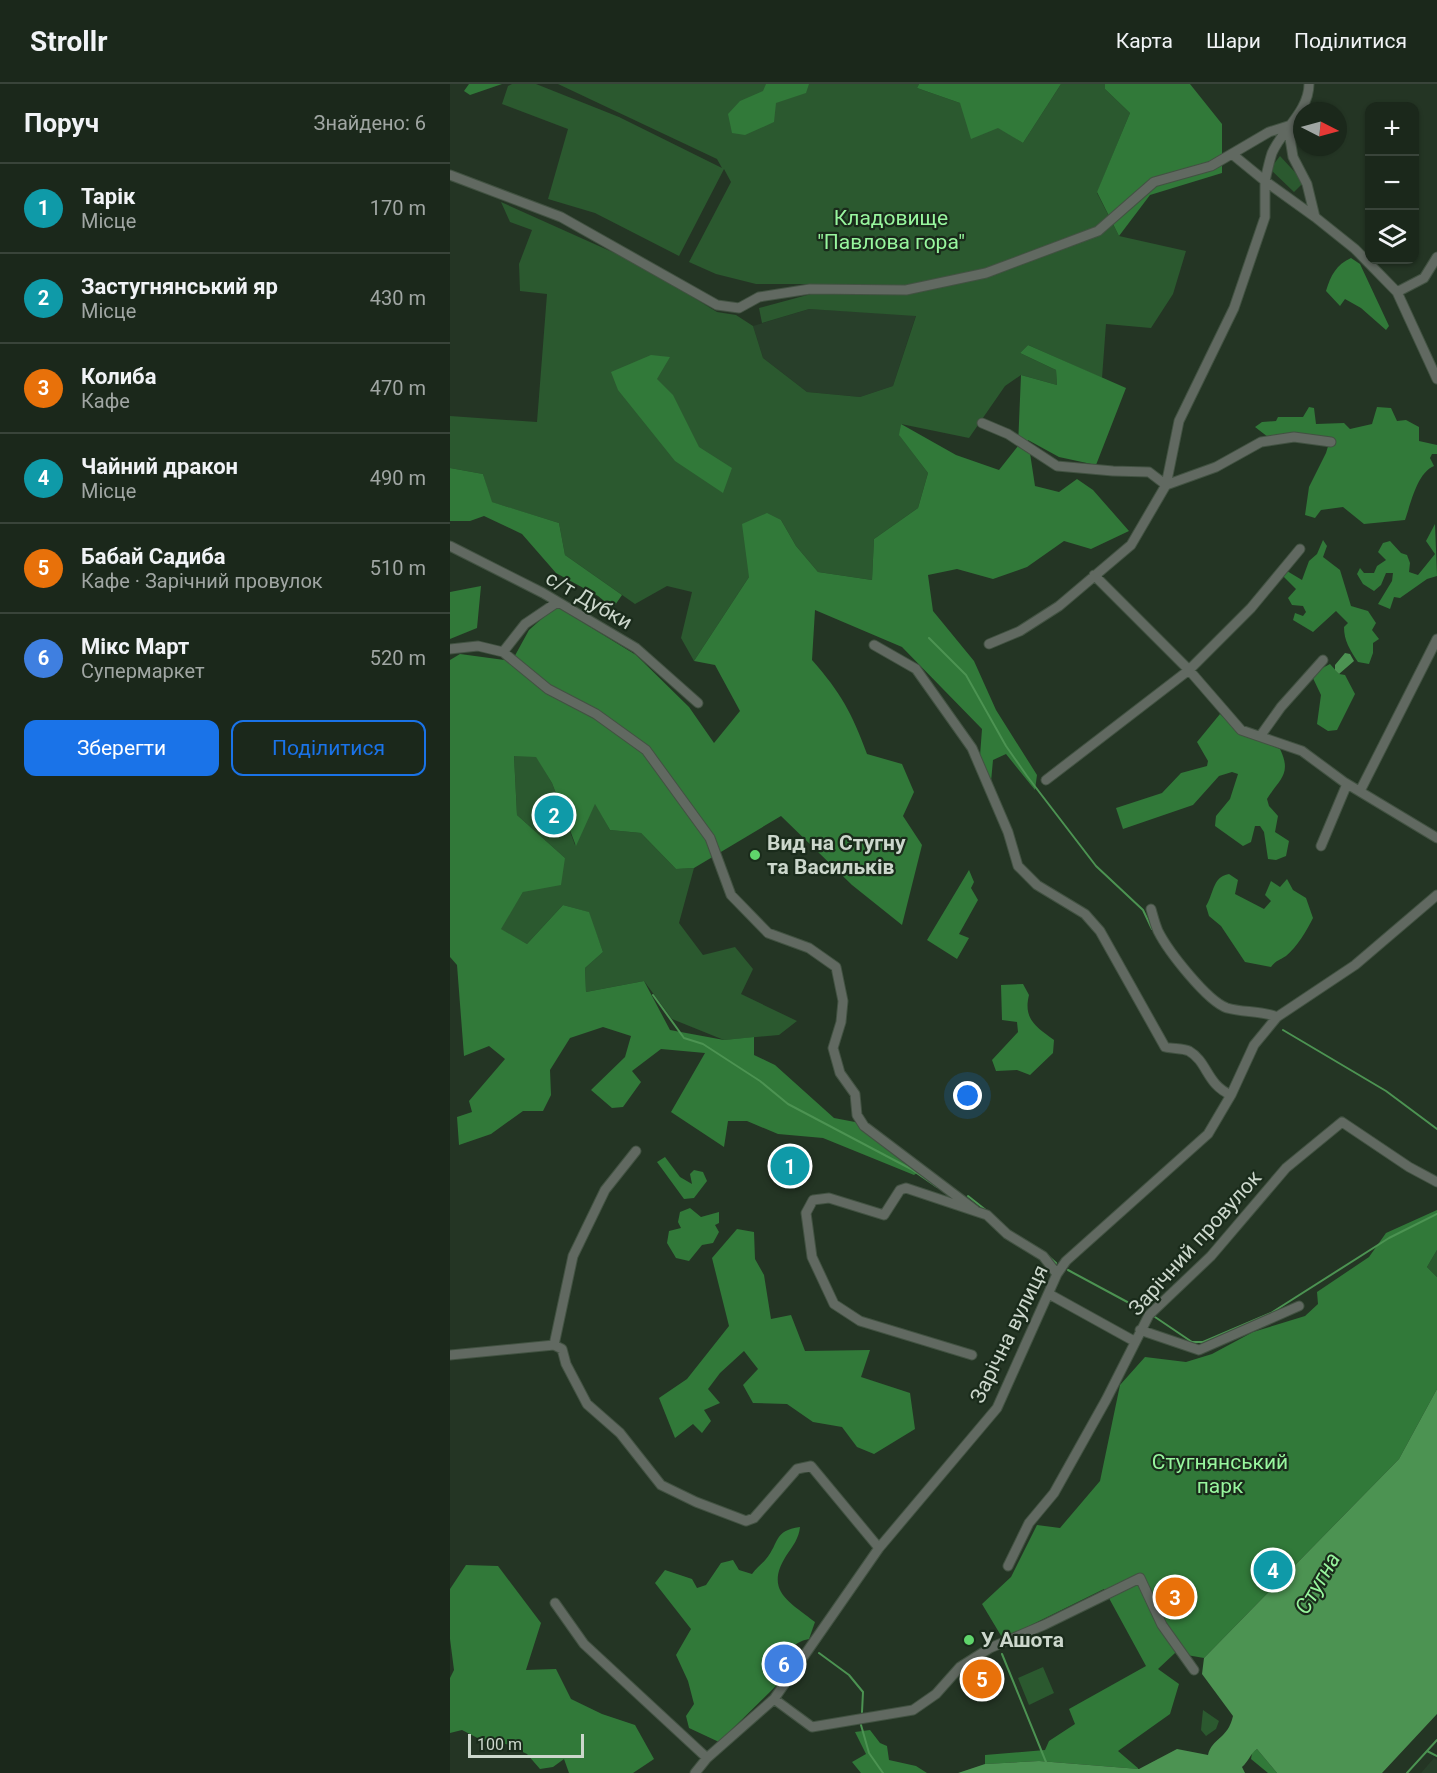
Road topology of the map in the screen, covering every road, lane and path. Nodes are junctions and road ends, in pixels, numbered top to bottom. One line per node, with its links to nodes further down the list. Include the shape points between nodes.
1 (1309, 84): 2 (street, via 1298,116)
2 (1287, 126): 3 (street); 5 (street, via 1272,153); 6 (street, via 1293,157 1306,184)
3 (1232, 154): 4 (street, via 1211,166 1154,182 1098,231 986,273 906,290 790,292 759,297 739,308 717,305 561,217); 5 (street)
4 (450, 175)
5 (1264, 181): 6 (street); 12 (street, via 1265,217 1234,308 1179,421)
6 (1315, 218): 8 (street, via 1355,249)
7 (1437, 257): 8 (street, via 1424,278)
8 (1397, 292): 9 (street)
9 (1437, 379)
10 (982, 423): 12 (street, via 1008,434 1057,466 1149,472)
11 (1331, 442): 12 (street, via 1294,437 1261,442 1216,467)
12 (1166, 485): 15 (street, via 1131,545)
13 (450, 546): 16 (street, с/т Дубки)
14 (1300, 549): 23 (street, via 1251,608)
15 (1094, 575): 18 (street, via 1059,606 1020,631); 23 (street)
16 (556, 603): 21 (street, via 525,624); 24 (street, с/т Дубки, via 636,648)
17 (1437, 639): 28 (street)
18 (989, 644)
19 (874, 645): 34 (street, via 916,669 972,748 1008,832 1018,866 1037,885 1085,914 1100,931 1165,1047 1187,1050 1218,1089)
20 (450, 649): 21 (street, via 478,646)
21 (503, 652): 37 (street, via 548,689 602,719 646,750 710,838 731,895 768,933 809,948 836,967 843,1001 833,1048 840,1073 855,1094 857,1115 864,1126)
22 (1323, 660): 25 (street)
23 (1189, 670): 25 (street, via 1241,730); 26 (street)
24 (698, 703)
25 (1261, 735): 27 (street, via 1302,751)
26 (1046, 780)
27 (1347, 784): 28 (street); 30 (street)
28 (1360, 791): 29 (street)
29 (1437, 838)
30 (1321, 846)
31 (1437, 895): 33 (street, Зарічна вулиця, via 1355,965)
32 (1151, 909): 33 (street, via 1158,931 1209,997 1224,1007 1242,1012 1264,1011)
33 (1277, 1017): 34 (street, Зарічна вулиця, via 1254,1045)
34 (1231, 1095): 38 (street, Зарічна вулиця, via 1208,1134 1066,1261)
35 (636, 1151): 43 (street, via 605,1190 573,1256)
36 (1437, 1182): 41 (street, Зарічний провулок, via 1342,1122 1286,1168 1211,1256 1149,1315)
37 (975, 1210): 38 (street, via 1043,1256); 45 (street, via 906,1188 884,1215 829,1198 813,1200 806,1213 812,1257 834,1304 860,1321)
38 (1057, 1274): 39 (street, Зарічна вулиця)
39 (1049, 1294): 42 (street); 46 (street, Зарічна вулиця, via 997,1408)
40 (1299, 1306): 41 (street, via 1199,1350)
41 (1140, 1330): 42 (street, Зарічний провулок)
42 (1134, 1341): 47 (street, Зарічний провулок, via 1054,1493 1029,1523)
43 (554, 1345): 44 (street); 46 (street, via 562,1349 587,1404 620,1433 661,1485 746,1521 754,1518 797,1468 811,1466)
44 (450, 1355)
45 (972, 1355)
46 (879, 1548): 50 (street, Зарічна вулиця)
47 (1008, 1566)
48 (555, 1603): 51 (street, via 584,1644)
49 (1194, 1670): 50 (street, via 1162,1625 1140,1578 990,1648 960,1667 936,1694 913,1710 812,1727)
50 (774, 1699): 51 (street, Зарічна вулиця)
51 (708, 1758): 52 (street, Зарічна вулиця)
52 (695, 1773)

